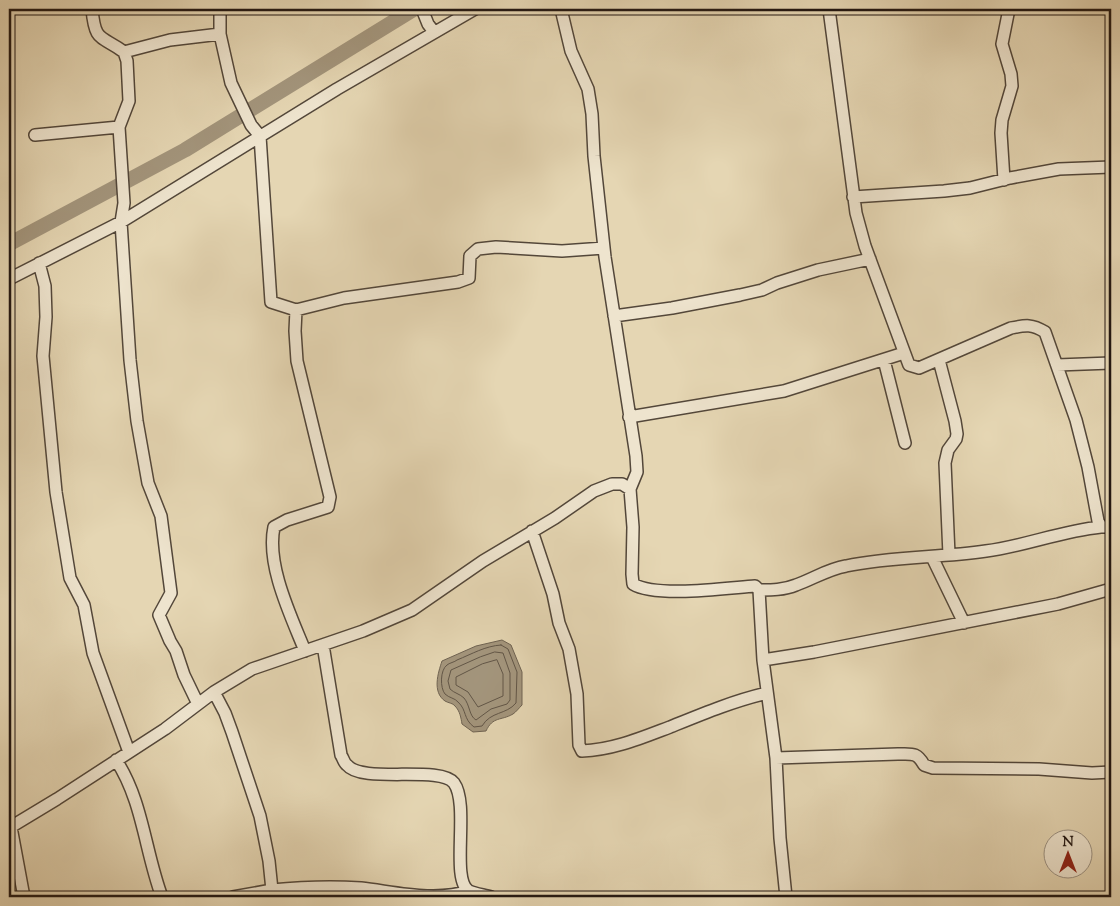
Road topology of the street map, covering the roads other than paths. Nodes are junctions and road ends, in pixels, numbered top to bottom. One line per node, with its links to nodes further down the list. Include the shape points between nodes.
1 (92, 9): 10 (street, via 99,37)
2 (220, 9): 9 (street)
3 (422, 9): 8 (street)
4 (475, 9): 8 (street)
5 (561, 9): 18 (street, via 571,51 588,89)
6 (829, 9): 16 (street)
7 (1009, 9): 15 (street, via 1002,44 1012,86 1002,120)
8 (431, 28): 13 (street)
9 (220, 34): 10 (street, via 170,40); 13 (street, via 231,83 251,125)
10 (124, 52): 11 (street, via 129,101)
11 (118, 127): 12 (street); 17 (street, via 124,203)
12 (35, 135)
13 (260, 136): 17 (street); 22 (street, via 271,302)
14 (1111, 167): 15 (street, via 1060,169)
15 (1004, 180): 16 (street, via 944,191)
16 (854, 197): 19 (street)
17 (121, 222): 20 (street); 44 (street, via 137,421 148,483 161,516 171,593 159,615)
18 (604, 248): 22 (street, via 562,251 478,249 470,256 469,278 458,282 344,298); 23 (street)
19 (870, 259): 23 (street, via 811,272 747,294); 24 (street)
20 (38, 263): 21 (street); 45 (street, via 45,286 43,356 56,492 70,578 84,605 93,653)
21 (9, 279)
22 (296, 310): 40 (street, via 297,361 330,497 328,507 287,520 274,527 272,536 287,606)
23 (614, 316): 29 (street)
24 (904, 353): 25 (street); 26 (street, via 909,365 919,368)
25 (884, 360): 29 (street, via 784,391); 30 (street)
26 (939, 360): 28 (street, via 1011,328 1035,326 1046,332); 34 (street, via 957,434 945,463)
27 (1111, 362): 28 (street)
28 (1057, 365): 32 (street, via 1076,420 1098,521)
29 (629, 417): 31 (street, via 637,472)
30 (905, 442)
31 (630, 490): 33 (street, via 622,484 612,484 594,491); 36 (street, via 634,527 633,584 659,590 727,590 755,586)
32 (1106, 527): 34 (street, via 1078,529 1015,546)
33 (532, 531): 39 (street, via 412,610); 43 (street, via 569,649 577,694 578,745 582,752 626,744 730,703)
34 (949, 555): 35 (street)
35 (932, 556): 36 (street, via 851,564 828,570 794,586); 38 (street)
36 (759, 590): 41 (street)
37 (1111, 590): 38 (street)
38 (964, 623): 41 (street)
39 (324, 645): 40 (street); 50 (street, via 341,755 347,766 356,771 445,776 454,783 460,809 461,870 463,884)
40 (305, 652): 42 (street, via 252,669)
41 (763, 660): 43 (street)
42 (214, 692): 44 (street); 51 (street, via 235,739 260,816)
43 (767, 693): 46 (street)
44 (198, 704): 45 (street)
45 (128, 752): 47 (street)
46 (776, 758): 48 (street, via 914,754 924,765 933,768); 56 (street)
47 (116, 760): 49 (street); 53 (street, via 136,803)
48 (1111, 772)
49 (10, 827): 52 (street)
50 (469, 891): 51 (street, via 435,895 304,887); 55 (street)
51 (272, 894): 54 (street)
52 (24, 897)
53 (162, 897)
54 (233, 897)
55 (491, 897)
56 (786, 897)

